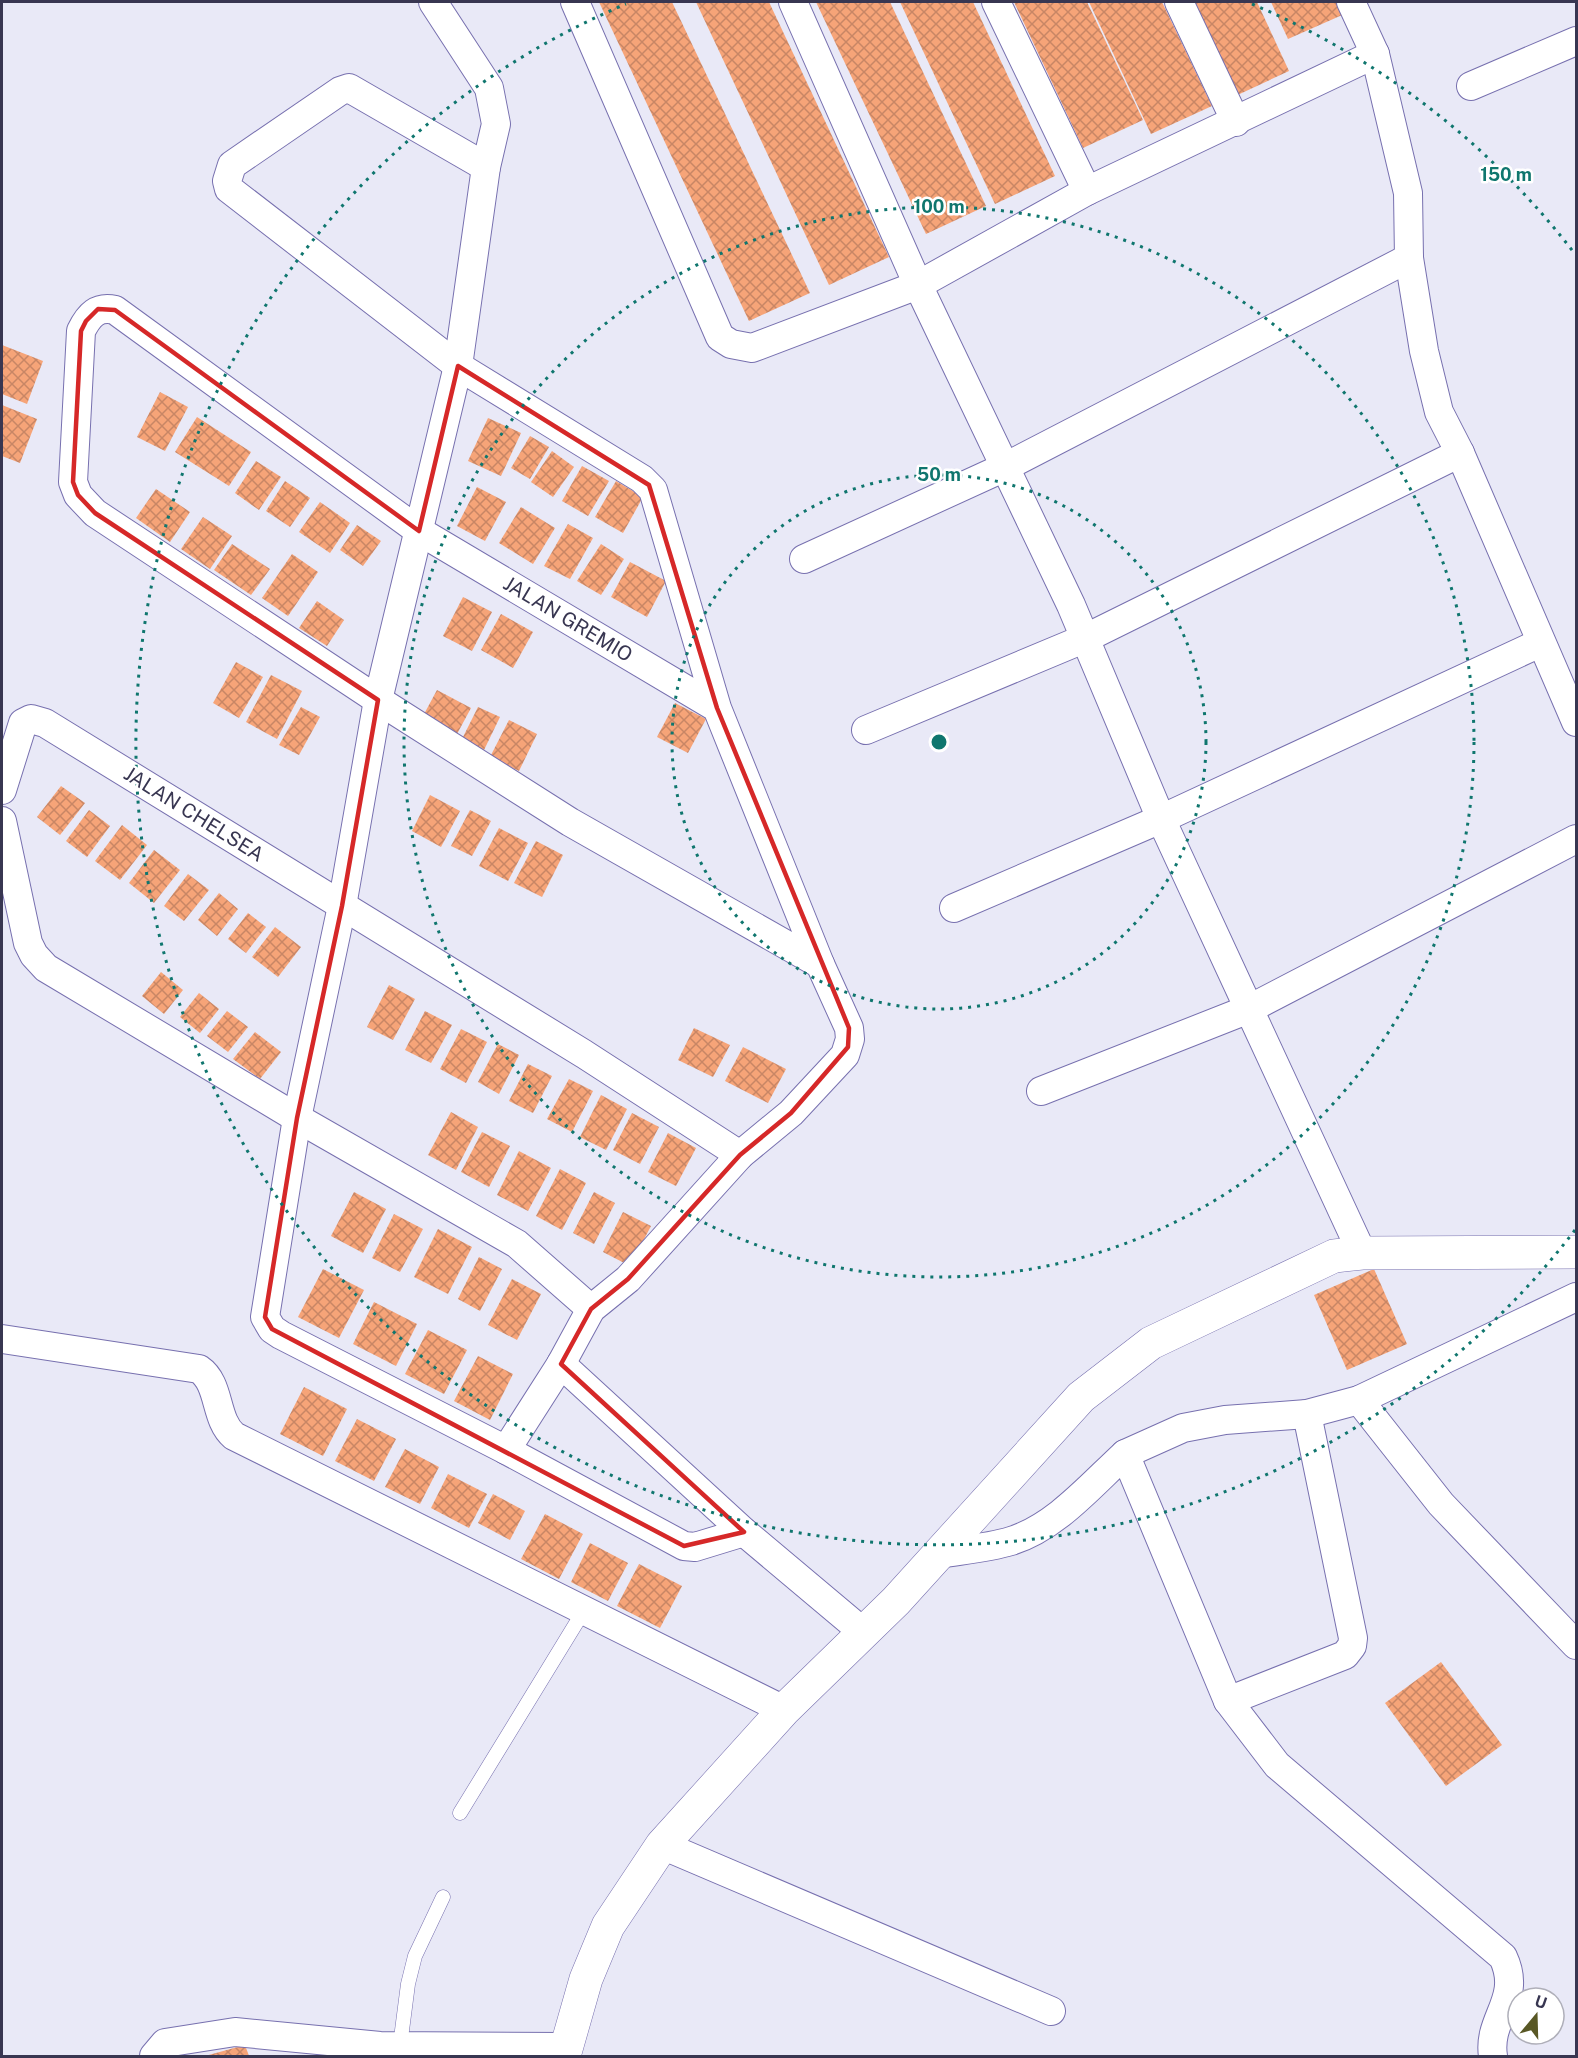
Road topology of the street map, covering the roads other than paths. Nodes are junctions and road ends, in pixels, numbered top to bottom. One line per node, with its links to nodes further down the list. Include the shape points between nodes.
1 (433, 2): 11 (street, via 489,88 496,124)
2 (575, 2): 14 (street, via 720,337 731,344 752,348)
3 (793, 2): 14 (street)
4 (996, 2): 12 (street)
5 (1179, 2): 10 (street)
6 (1351, 2): 8 (street)
7 (1576, 41): 9 (street)
8 (1375, 54): 10 (street); 13 (street, via 1408,193)
9 (1471, 86)
10 (1236, 122): 12 (street)
11 (486, 167): 15 (street); 15 (street, via 349,88 232,165 227,181 229,189)
12 (1087, 191): 14 (street)
13 (1409, 258): 16 (street, via 1424,351 1439,412); 17 (street)
14 (918, 285): 17 (street)
15 (458, 366): 18 (street); 23 (street, via 642,479 653,490)
16 (1460, 453): 20 (street); 21 (street)
17 (1005, 467): 19 (street); 20 (street)
18 (419, 531): 22 (street); 22 (street, JALAN GREMIO, via 115,310 98,309 86,321 81,331 73,482 78,495 95,513); 23 (street, JALAN GREMIO)
19 (804, 559)
20 (1086, 638): 25 (street); 27 (street)
21 (1540, 644): 24 (street); 27 (street)
22 (378, 700): 30 (street); 32 (street, JALAN GREMIO, via 570,822)
23 (717, 708): 32 (street)
24 (1576, 722)
25 (866, 730)
26 (2, 790): 30 (street, JALAN CHELSEA, via 23,723 31,719 45,723)
27 (1161, 819): 31 (street); 33 (street)
28 (2, 821): 35 (street, via 33,955 46,968)
29 (1576, 839): 33 (street)
30 (342, 906): 35 (street); 36 (street, JALAN CHELSEA)
31 (954, 908)
32 (820, 964): 36 (street, via 849,1028 845,1055 791,1113)
33 (1249, 1009): 34 (street); 38 (street)
34 (1041, 1091)
35 (297, 1118): 40 (street, via 517,1244); 45 (street, via 265,1317 268,1323 281,1335)
36 (740, 1155): 40 (street, via 628,1279)
37 (1576, 1252): 38 (street)
38 (1362, 1253): 48 (street, via 1334,1256 1151,1343 1081,1397)
39 (1576, 1297): 43 (street)
40 (591, 1309): 42 (street)
41 (2, 1339): 49 (street, via 199,1369 209,1379 225,1425 234,1436)
42 (561, 1364): 45 (street); 47 (street)
43 (1359, 1400): 44 (street); 51 (street, via 1441,1504)
44 (1307, 1414): 46 (street, via 1225,1420 1183,1428); 52 (street, via 1352,1646 1345,1655)
45 (506, 1450): 47 (street, via 684,1546 695,1547)
46 (1125, 1454): 48 (street, via 1057,1516 1035,1530 1011,1541); 52 (street)
47 (744, 1532): 50 (street)
48 (938, 1554): 50 (street)
49 (583, 1612): 53 (street); 54 (lane)
50 (863, 1632): 53 (street)
51 (1576, 1645)
52 (1227, 1701): 61 (street, via 1277,1765 1503,1957 1511,1987 1494,2035)
53 (784, 1710): 55 (street)
54 (460, 1813)
55 (662, 1845): 57 (street); 59 (street, via 608,1926 586,1979)
56 (443, 1897): 58 (lane, via 416,1956)
57 (1051, 2011)
58 (400, 2046): 59 (street); 60 (street, via 236,2032 165,2043)
59 (565, 2052)
60 (154, 2056)
61 (1493, 2056)

